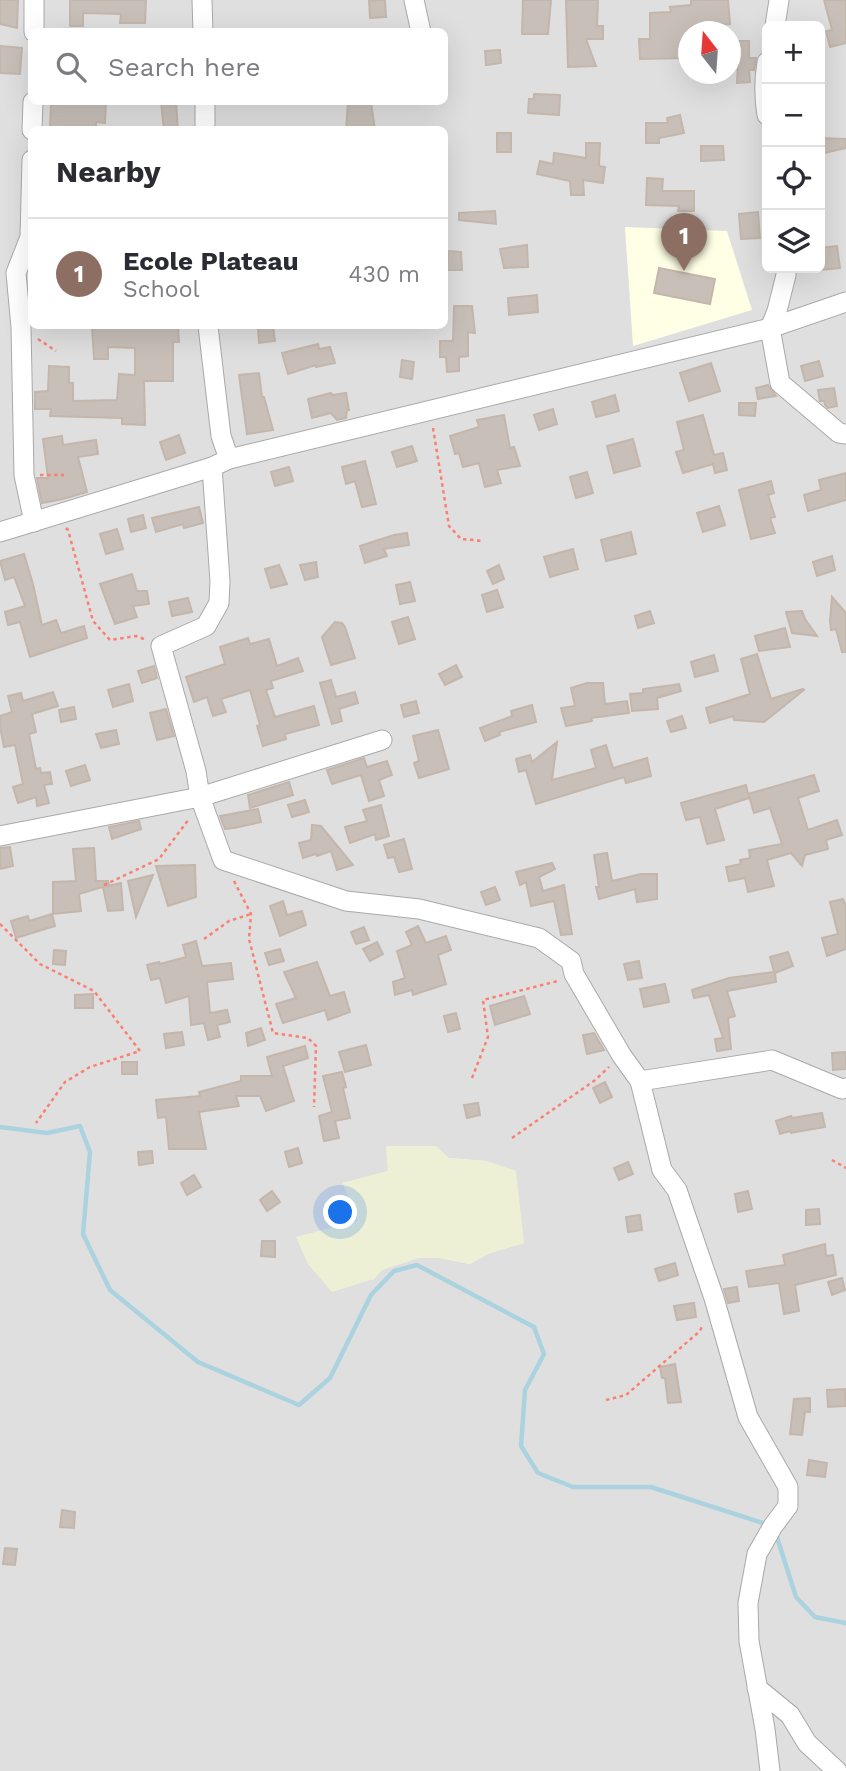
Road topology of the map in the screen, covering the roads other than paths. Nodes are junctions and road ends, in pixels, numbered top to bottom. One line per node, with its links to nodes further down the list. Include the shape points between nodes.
1 (34, 0): 6 (street)
2 (202, 0): 7 (street)
3 (414, 0): 8 (street)
4 (779, 0): 5 (street)
5 (776, 21)
6 (34, 28)
7 (203, 28)
8 (420, 28)
9 (33, 105): 11 (street)
10 (205, 105): 12 (street)
11 (32, 126)
12 (205, 126)
13 (28, 241): 20 (street, via 16,273 24,475)
14 (786, 273): 16 (street)
15 (846, 302): 16 (street)
16 (770, 328): 18 (street, via 780,383); 19 (street)
17 (208, 329): 19 (street)
18 (846, 434)
19 (221, 463): 20 (street); 23 (street, via 219,603 206,626 161,646)
20 (43, 519): 21 (street)
21 (0, 531)
22 (382, 740): 23 (street)
23 (200, 797): 24 (street); 25 (street, via 222,860 346,901 419,909 539,938 570,961)
24 (0, 836)
25 (640, 1081): 26 (street, via 772,1060); 27 (street, via 663,1170 677,1190 748,1416 788,1487 788,1506 758,1554 748,1603)
26 (846, 1088)
27 (757, 1688): 28 (street); 29 (street, via 790,1715 807,1743)
28 (770, 1771)
29 (837, 1771)

